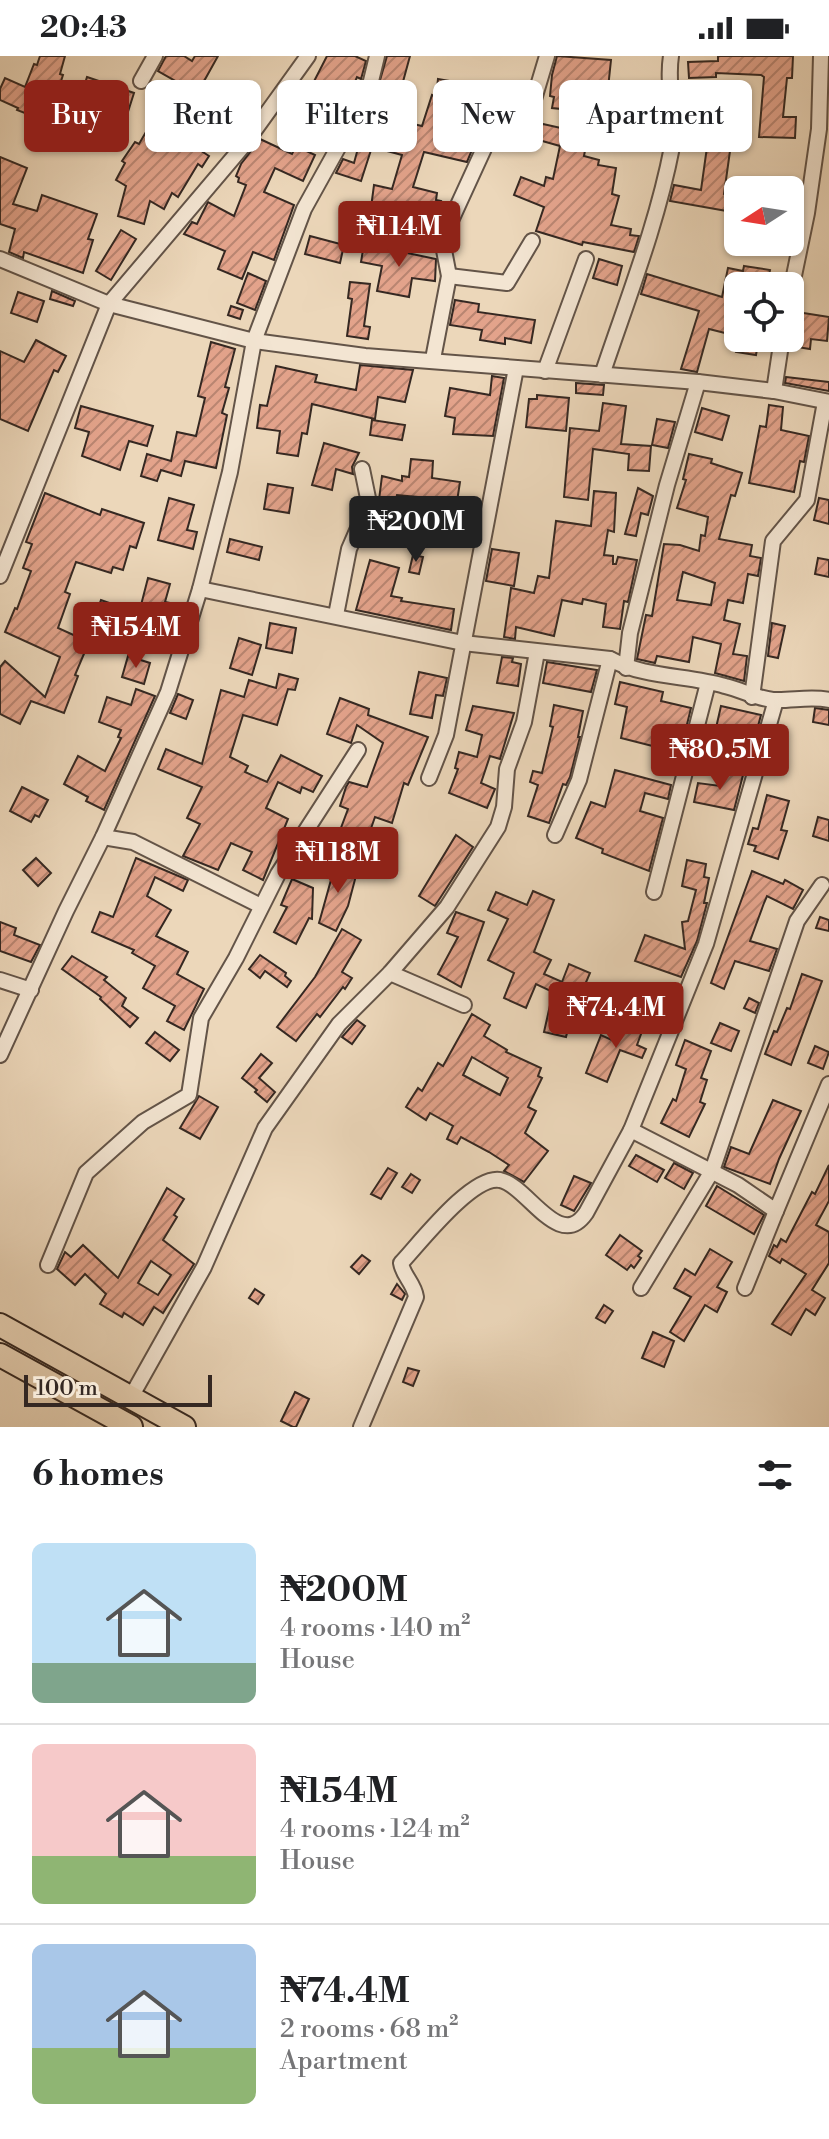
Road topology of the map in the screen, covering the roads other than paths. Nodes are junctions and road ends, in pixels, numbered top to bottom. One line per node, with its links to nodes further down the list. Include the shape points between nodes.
1 (155, 56): 7 (street)
2 (308, 56): 13 (street, via 244,145)
3 (377, 56): 14 (street, via 355,117 304,209)
4 (547, 56): 12 (street, via 532,106 498,118 448,227 443,245)
5 (671, 56): 19 (street, via 672,143 652,226)
6 (821, 56): 11 (street, via 819,129)
7 (141, 81)
8 (532, 241): 12 (street, via 507,283)
9 (0, 259): 13 (street)
10 (586, 259): 18 (street)
11 (795, 272)
12 (449, 276): 16 (street)
13 (109, 304): 14 (street); 24 (street)
14 (254, 341): 16 (street); 25 (street, via 230,472)
15 (780, 352): 21 (street)
16 (433, 359): 17 (street)
17 (516, 368): 18 (street); 27 (street)
18 (545, 371): 19 (street)
19 (602, 375): 20 (street)
20 (698, 382): 21 (street); 30 (street, via 641,588)
21 (774, 391): 22 (street)
22 (827, 402): 32 (street, via 807,500 773,541)
23 (362, 469): 26 (street, via 369,503 349,549)
24 (0, 576)
25 (200, 589): 26 (street); 38 (street, via 168,692)
26 (336, 615): 27 (street)
27 (463, 643): 28 (street); 36 (street, via 446,735)
28 (537, 652): 29 (street); 42 (street, via 498,827 447,907)
29 (610, 659): 30 (street); 37 (street, via 579,780)
30 (626, 668): 31 (street)
31 (708, 683): 32 (street); 40 (street)
32 (752, 697): 33 (street)
33 (776, 700): 34 (street); 48 (street, via 714,923)
34 (829, 700)
35 (358, 750): 41 (street)
36 (429, 778)
37 (555, 835)
38 (103, 837): 41 (street, via 133,842); 44 (street)
39 (822, 885): 49 (street, via 797,921)
40 (654, 892)
41 (261, 906): 51 (street, via 201,1018 189,1095 143,1122 86,1173)
42 (390, 973): 45 (street); 56 (street, via 339,1024 265,1128 204,1267)
43 (0, 980): 44 (street)
44 (31, 990): 46 (street)
45 (464, 1005)
46 (0, 1055)
47 (829, 1084): 50 (street)
48 (631, 1130): 49 (street); 59 (street, via 574,1226 546,1216 501,1180 484,1181 401,1263 416,1297)
49 (712, 1171): 50 (street); 52 (street)
50 (776, 1211): 53 (street)
51 (48, 1265)
52 (641, 1288)
53 (745, 1288)
54 (0, 1325): 56 (highway)
55 (0, 1355): 57 (highway)
56 (131, 1397): 58 (highway)
57 (131, 1427)
58 (184, 1427)
59 (361, 1427)

